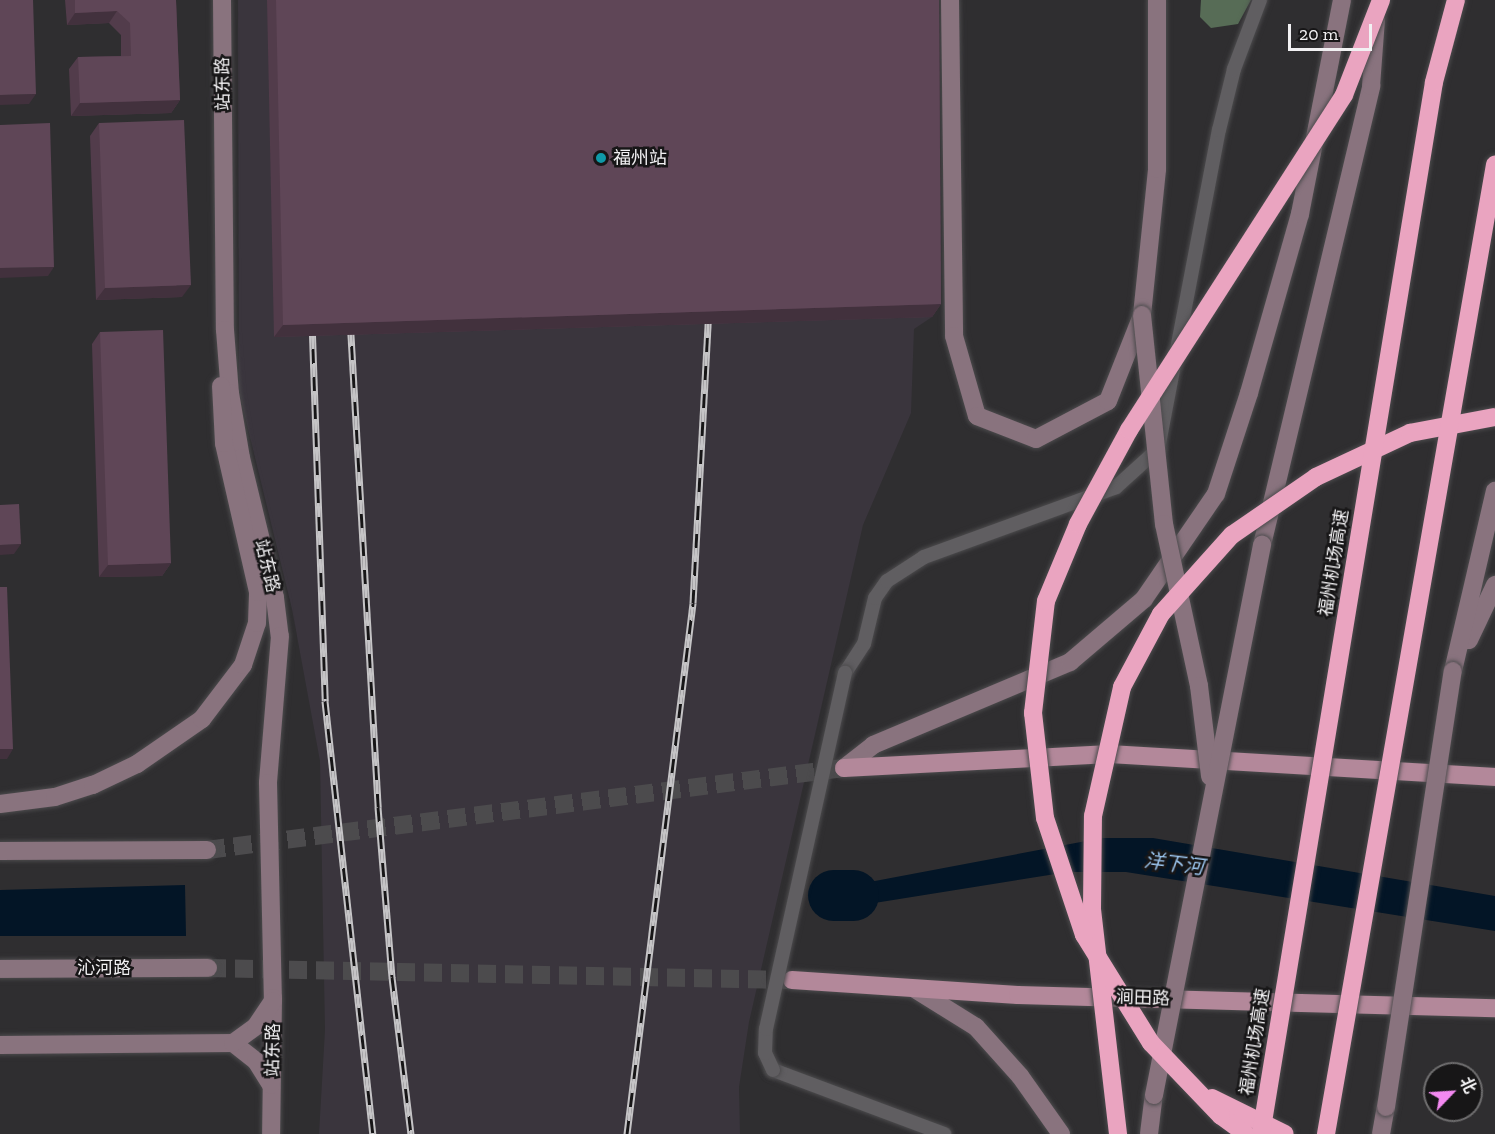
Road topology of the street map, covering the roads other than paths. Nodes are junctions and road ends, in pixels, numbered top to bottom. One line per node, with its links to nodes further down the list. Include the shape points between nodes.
1 (222, 0): 10 (main road, 站东路)
2 (950, 0): 9 (main road, via 954,336 976,416 1036,439 1108,401)
3 (1157, 0): 9 (main road, via 1157,169)
4 (1260, 0): 32 (lane, bridge, via 1234,69 1220,130 1158,449 1116,487 924,557 887,581 875,598 864,644 845,673 766,1029 765,1053 772,1070)
5 (1342, 0): 15 (main road, via 1300,214 1250,393 1216,494 1144,599 1070,662 873,745 844,768 1110,754)
6 (1379, 0): 16 (main road, bridge, via 1371,86 1262,545); 29 (highway, bridge, via 1344,95 1129,430 1078,524 1046,601 1033,713 1045,818 1084,935 1151,1043)
7 (1456, 0): 37 (highway, 福州机场高速, bridge, via 1434,82)
8 (1495, 165): 39 (highway, bridge)
9 (1142, 315): 16 (main road, bridge, via 1164,524 1198,686)
10 (225, 330): 17 (main road, via 221,424 258,592 253,644 216,704 160,750 112,777 75,791); 24 (main road, 站东路, via 235,426 275,598 280,636 268,783)
11 (1495, 417): 34 (highway, bridge, via 1410,433 1316,477 1233,535 1161,615 1122,687 1093,816 1092,873 1092,908)
12 (1495, 491): 14 (main road)
13 (1495, 585): 14 (main road)
14 (1453, 671): 30 (main road, bridge)
15 (1495, 777)
16 (1212, 793): 35 (main road, bridge)
17 (0, 804)
18 (207, 850): 19 (main road)
19 (0, 851)
20 (208, 968): 21 (main road, 沁河路)
21 (0, 969)
22 (792, 980): 23 (main road, 涧田路)
23 (915, 989): 25 (main road, 涧田路); 33 (main road, via 976,1027 1020,1076)
24 (273, 998): 26 (main road, via 265,1017); 28 (main road, 站东路)
25 (1495, 1008)
26 (233, 1043): 27 (main road); 28 (main road, via 256,1060)
27 (0, 1045)
28 (272, 1086): 31 (main road, 站东路)
29 (1196, 1091): 36 (highway, bridge); 38 (highway, bridge)
30 (1386, 1107): 40 (main road); 41 (main road)
31 (271, 1134)
32 (944, 1134)
33 (1061, 1134)
34 (1118, 1134)
35 (1149, 1134)
36 (1246, 1134)
37 (1261, 1134)
38 (1285, 1134)
39 (1326, 1134)
40 (1381, 1134)
41 (1388, 1134)

